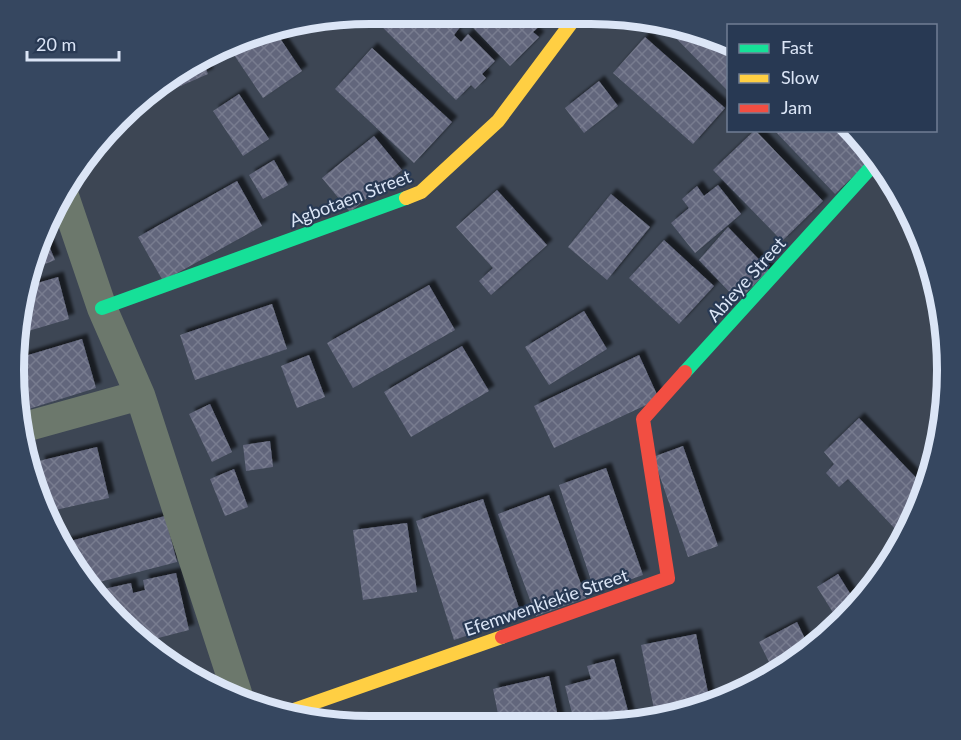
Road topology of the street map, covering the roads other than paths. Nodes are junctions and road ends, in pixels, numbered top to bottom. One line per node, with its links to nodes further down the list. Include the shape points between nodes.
1 (571, 24): 4 (street, Agbotaen Street, via 498,122 421,192)
2 (871, 167): 6 (street, Abieye Street)
3 (67, 203): 4 (street)
4 (102, 308): 5 (street)
5 (140, 395): 7 (street); 8 (street)
6 (643, 419): 9 (street, Efemwenkiekie Street, via 668,578)
7 (29, 426)
8 (236, 689)
9 (299, 708)

